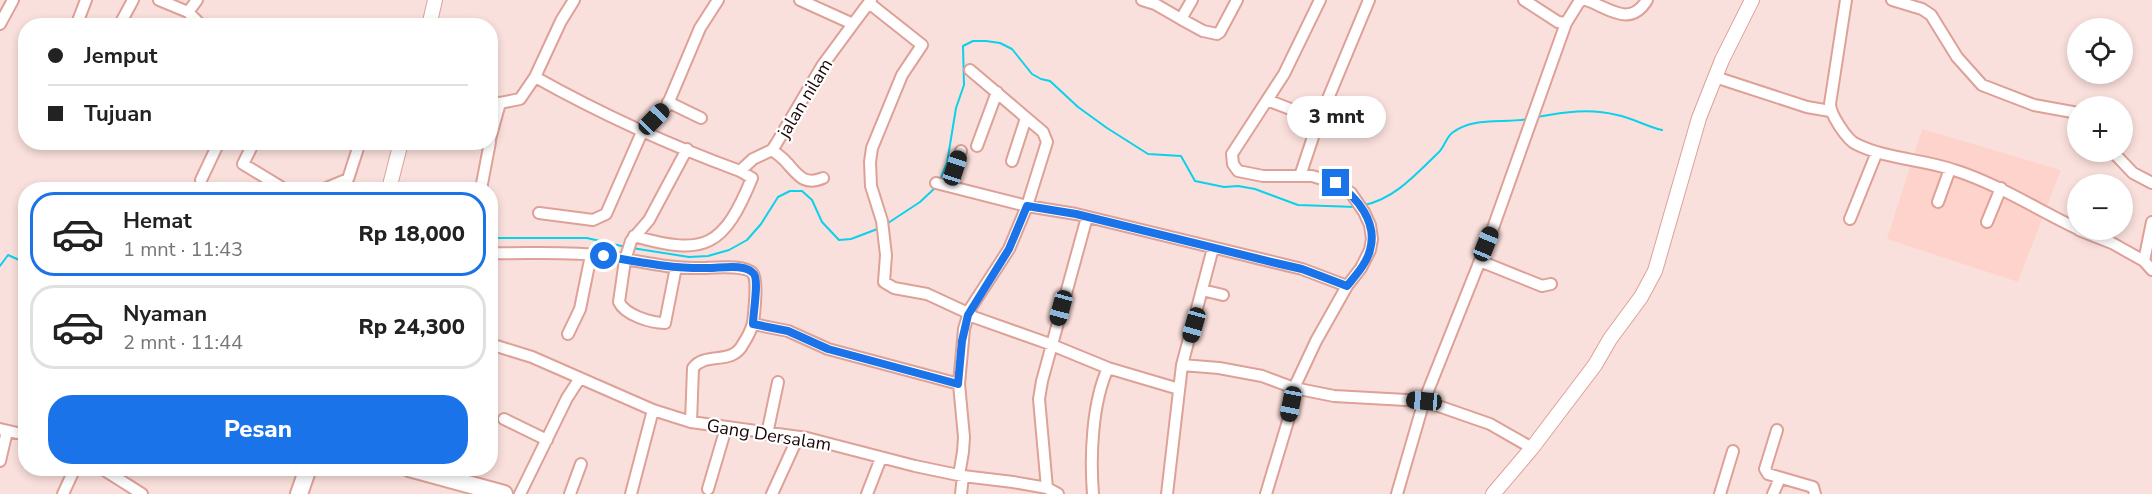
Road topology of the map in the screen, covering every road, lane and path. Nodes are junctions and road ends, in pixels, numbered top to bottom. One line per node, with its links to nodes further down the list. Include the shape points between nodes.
1 (13, 0): 29 (street)
2 (86, 0): 23 (street)
3 (133, 0): 24 (street)
4 (159, 0): 22 (street)
5 (197, 0): 22 (street)
6 (435, 0): 26 (street)
7 (574, 0): 32 (street)
8 (718, 0): 37 (street, via 700,28)
9 (800, 0): 30 (street)
10 (1142, 0): 27 (street)
11 (1192, 0): 27 (street)
12 (1237, 0): 27 (street, via 1217,34)
13 (1320, 0): 35 (street)
14 (1369, 0): 42 (street)
15 (1524, 0): 28 (street)
16 (1585, 0): 17 (street, via 1628,15 1640,11); 28 (street, via 1579,2)
17 (1647, 0)
18 (1752, 0): 33 (street)
19 (1846, 0): 38 (street)
20 (1892, 0): 39 (street, via 1931,15 1957,57 1982,86 2034,105)
21 (870, 2): 30 (street, jalan nilam); 90 (street, via 922,45 902,75 875,138 870,162 871,186 882,221 886,255 884,282 894,288 927,294)
22 (188, 12): 25 (street)
23 (79, 18)
24 (123, 18)
25 (194, 18)
26 (431, 18)
27 (1180, 19)
28 (1566, 23): 82 (street)
29 (0, 24)
30 (853, 24): 51 (street, jalan nilam, via 822,66)
31 (970, 70): 34 (street)
32 (535, 77): 36 (street, via 520,99); 43 (street)
33 (1715, 77): 38 (street); 112 (street, via 1699,118 1656,271 1595,365)
34 (997, 93): 41 (street); 44 (street)
35 (1267, 100): 42 (street); 58 (street, via 1232,154 1233,164 1238,171 1263,176)
36 (498, 102)
37 (668, 102): 40 (street); 43 (street)
38 (1830, 111): 53 (street, via 1854,143)
39 (2067, 111)
40 (701, 118)
41 (1026, 118): 54 (street); 70 (street, via 1043,132 1047,142)
42 (1319, 120): 58 (street)
43 (642, 132): 45 (street); 71 (street, via 606,214 593,220)
44 (977, 146)
45 (687, 149): 57 (street); 78 (street, via 649,220)
46 (215, 150): 60 (street)
47 (250, 150): 61 (street, via 243,164)
48 (357, 150): 62 (street, via 348,178)
49 (398, 150): 63 (street)
50 (488, 150): 64 (street)
51 (772, 150): 57 (street, jalan nilam); 59 (street, via 801,179)
52 (960, 151): 67 (street)
53 (1877, 152): 56 (street); 73 (street)
54 (1012, 161)
55 (2123, 162): 66 (street, via 2133,173)
56 (1950, 169): 68 (street); 69 (street)
57 (740, 171): 78 (street, via 752,178 725,229 714,239 700,245 657,243)
58 (1300, 176): 87 (street, via 1336,183 1351,193 1370,225 1370,250)
59 (823, 178)
60 (201, 180)
61 (273, 182)
62 (339, 182)
63 (391, 182)
64 (482, 182)
65 (936, 183): 67 (street)
66 (2152, 183)
67 (949, 186): 70 (street)
68 (2001, 188): 74 (street); 76 (street)
69 (1938, 202)
70 (1027, 206): 72 (street); 90 (street, via 1009,249)
71 (539, 213)
72 (1087, 217): 79 (street); 93 (street)
73 (1850, 219)
74 (1987, 222)
75 (2152, 222): 83 (street)
76 (2067, 223)
77 (2105, 240): 83 (street)
78 (629, 247): 81 (street); 84 (street); 84 (street, via 620,305 632,314 665,323)
79 (1213, 248): 87 (street, via 1302,269); 88 (street)
80 (498, 253): 81 (street)
81 (591, 255): 92 (street, via 580,309)
82 (1480, 261): 86 (street, via 1542,286); 102 (street)
83 (2144, 261): 85 (street)
84 (676, 267): 91 (street, via 748,270 756,281)
85 (2152, 270)
86 (1551, 284)
87 (1347, 286): 100 (street)
88 (1203, 290): 89 (street); 95 (street)
89 (1223, 295)
90 (968, 314): 93 (street); 99 (street)
91 (753, 324): 99 (street, via 788,331 828,349); 105 (street, via 736,354 702,361 693,368)
92 (568, 334)
93 (1050, 345): 96 (street); 123 (street, via 1040,399)
94 (498, 346): 97 (street, Gang Dersalam)
95 (1182, 365): 100 (street, via 1262,376); 101 (street)
96 (1108, 368): 101 (street); 136 (street, via 1096,409)
97 (580, 378): 103 (street, Gang Dersalam); 111 (street)
98 (778, 381): 109 (street)
99 (958, 384): 117 (street, via 964,437)
100 (1294, 388): 102 (street, via 1334,396); 138 (street)
101 (1179, 389): 137 (street)
102 (1424, 401): 112 (street, via 1490,424); 139 (street)
103 (653, 410): 105 (street, Gang Dersalam); 131 (street)
104 (504, 419): 111 (street)
105 (691, 422): 106 (street, Gang Dersalam)
106 (726, 428): 109 (street, Gang Dersalam); 124 (street)
107 (4, 430): 115 (street)
108 (1777, 430): 122 (street, via 1765,469)
109 (767, 434): 110 (street, Gang Dersalam)
110 (798, 437): 114 (street, Gang Dersalam); 132 (street)
111 (547, 440): 129 (street)
112 (1532, 448): 140 (street)
113 (1733, 450): 141 (street)
114 (881, 458): 117 (street, Gang Dersalam); 133 (street)
115 (0, 461)
116 (581, 464): 130 (street)
117 (961, 475): 123 (street, Gang Dersalam); 134 (street)
118 (71, 476): 125 (street)
119 (113, 476): 126 (street)
120 (305, 476): 127 (main road)
121 (438, 476): 128 (main road)
122 (1780, 478): 142 (street); 143 (street, via 1813,487)
123 (1047, 488): 135 (street, Gang Dersalam)
124 (708, 489)
125 (63, 494)
126 (142, 494)
127 (299, 494)
128 (504, 494)
129 (520, 494)
130 (570, 494)
131 (631, 494)
132 (772, 494)
133 (867, 494)
134 (961, 494)
135 (1058, 494)
136 (1093, 494)
137 (1167, 494)
138 (1266, 494)
139 (1397, 494)
140 (1493, 494)
141 (1720, 494)
142 (1773, 494)
143 (1815, 494)

